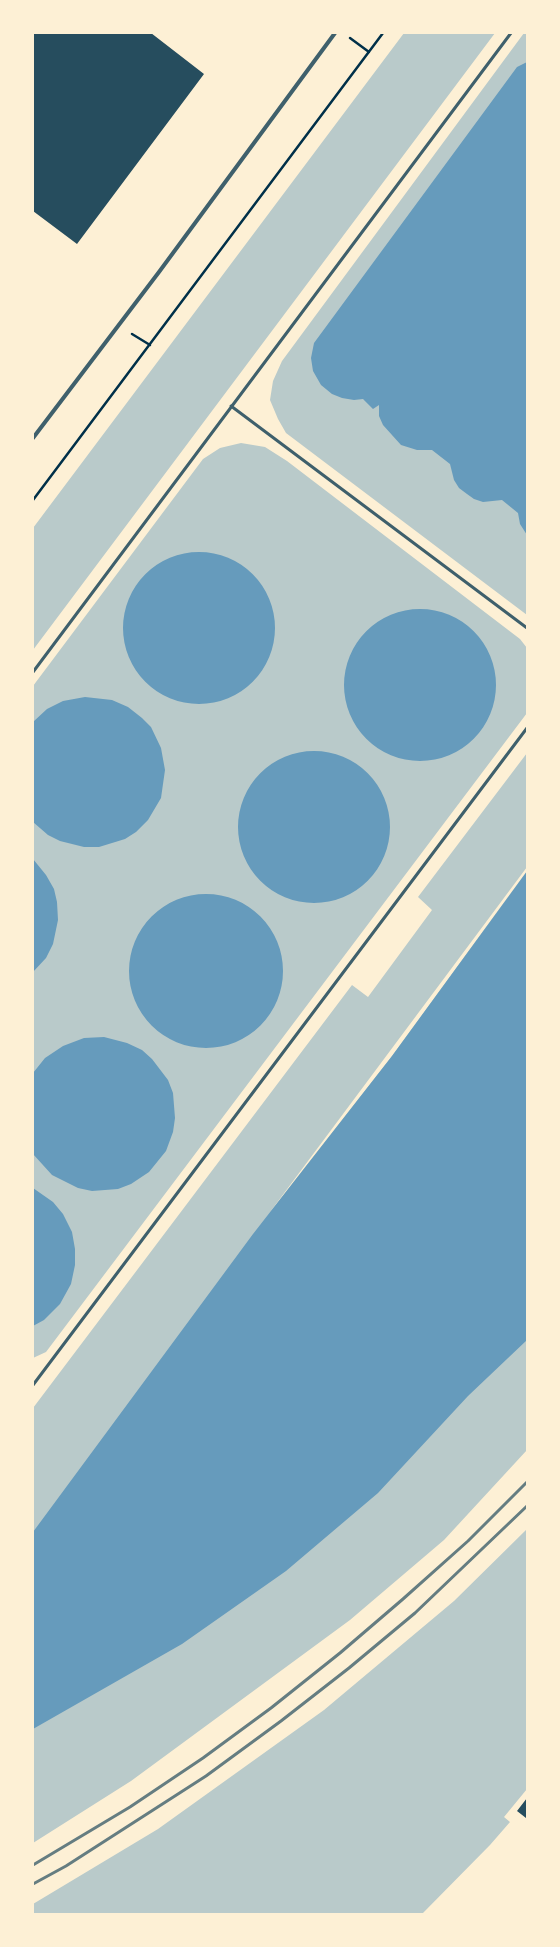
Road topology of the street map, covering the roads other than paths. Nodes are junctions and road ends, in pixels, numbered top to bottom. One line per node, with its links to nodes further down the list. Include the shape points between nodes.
1 (335, 33): 4 (street)
2 (511, 33): 3 (lane)
3 (231, 406): 5 (lane); 6 (lane)
4 (33, 438)
5 (527, 628)
6 (33, 672)
7 (527, 728): 8 (lane)
8 (33, 1385)

